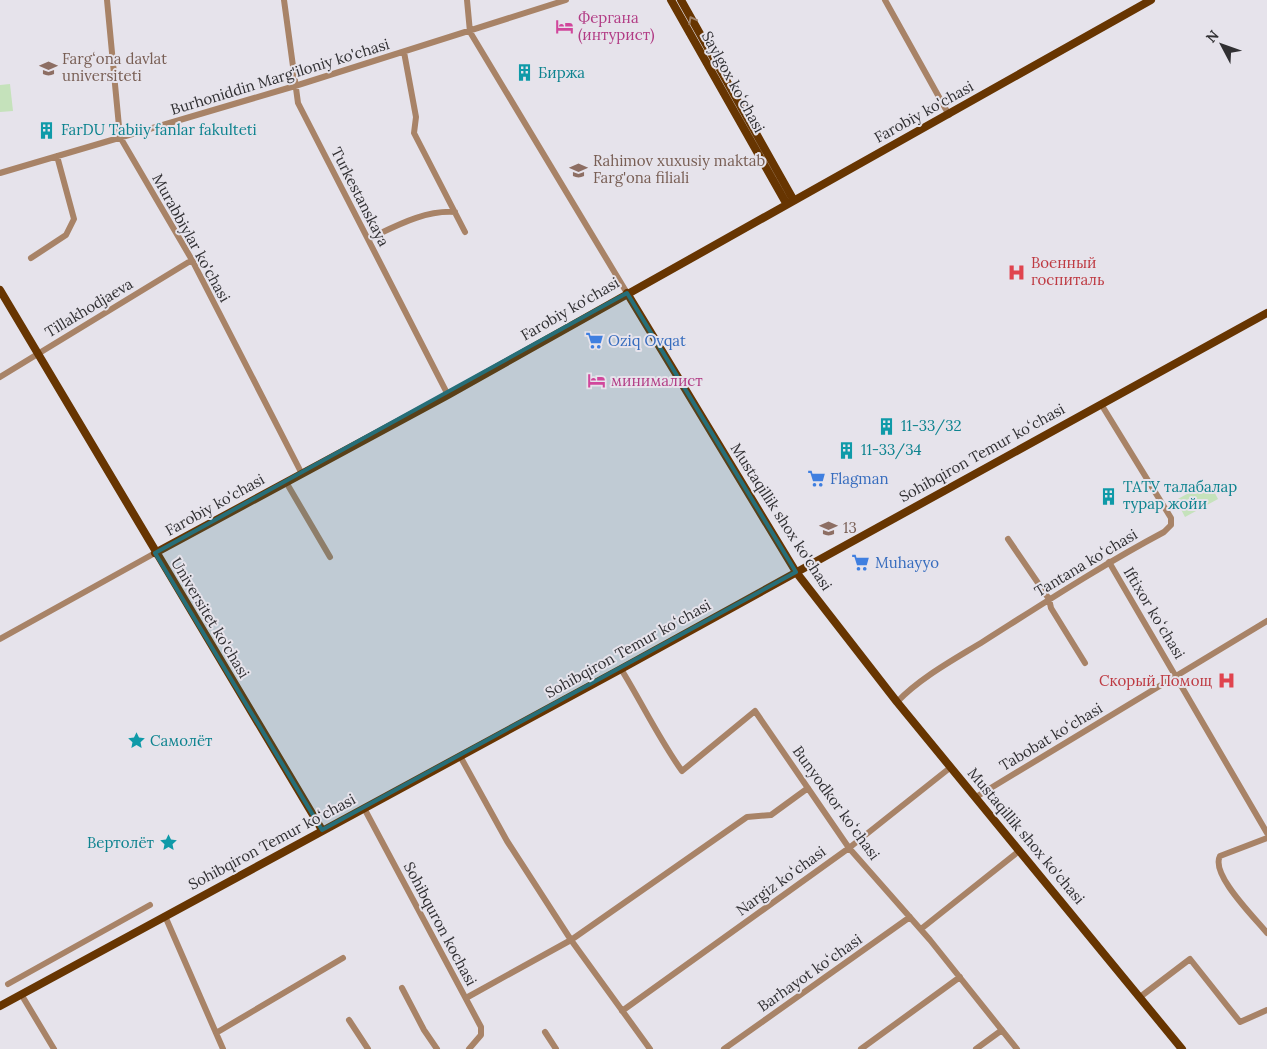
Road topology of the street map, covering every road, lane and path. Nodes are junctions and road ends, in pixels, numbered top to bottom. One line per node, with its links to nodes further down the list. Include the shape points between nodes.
1 (107, 0): 13 (street, Murabbiylar ko'chasi)
2 (284, 0): 11 (street, Turkestanskaya)
3 (467, 0): 9 (street, Mustaqillik shox ko'chasi)
4 (566, 0): 9 (street, Burhoniddin Marg'iloniy ko'chasi)
5 (671, 0): 16 (main road, Saylgox koʻchasi)
6 (681, 0): 16 (main road, Saylgox koʻchasi, one-way to 6)
7 (885, 0): 12 (street)
8 (1151, 0): 12 (main road, Farobiy ko'chasi)
9 (470, 32): 10 (street, Burhoniddin Marg'iloniy ko'chasi); 23 (street, Mustaqillik shox ko'chasi)
10 (404, 52): 11 (street, Burhoniddin Marg'iloniy ko'chasi); 17 (street, via 416,117 414,133)
11 (295, 86): 13 (street, Burhoniddin Marg'iloniy ko'chasi); 19 (street, Turkestanskaya, via 298,103)
12 (949, 115): 16 (main road, Farobiy ko'chasi)
13 (120, 137): 14 (street, Burhoniddin Marg'iloniy ko'chasi); 21 (street, Murabbiylar ko'chasi)
14 (57, 156): 15 (street, Burhoniddin Marg'iloniy ko'chasi); 20 (street, via 74,219 66,235)
15 (0, 173)
16 (790, 201): 23 (main road, Farobiy ko'chasi)
17 (455, 212): 18 (street); 19 (street, via 418,216)
18 (465, 232)
19 (368, 239): 27 (street, Turkestanskaya)
20 (31, 258)
21 (192, 260): 25 (street, Tillakhodjaeva); 29 (street, Murabbiylar ko'chasi)
22 (0, 290): 25 (main road, Universitet ko'chasi)
23 (627, 293): 27 (main road, Farobiy ko'chasi); 35 (main road, Mustaqillik shox ko'chasi)
24 (1267, 313): 28 (main road, Sohibqiron Temur koʻchasi)
25 (37, 354): 26 (street, Tillakhodjaeva); 32 (main road, Universitet ko'chasi)
26 (0, 376)
27 (448, 395): 29 (main road, Farobiy ko'chasi)
28 (1102, 404): 34 (street, Tantana koʻchasi, via 1171,518 1171,525 1164,532); 35 (main road, Sohibqiron Temur koʻchasi)
29 (302, 474): 30 (main road, Farobiy ko'chasi)
30 (286, 482): 32 (main road, Farobiy ko'chasi); 33 (street)
31 (1008, 539): 36 (street)
32 (155, 553): 38 (street, Farobiy ko'chasi); 48 (main road, Universitet ko'chasi)
33 (330, 557)
34 (1109, 562): 36 (street, Tantana koʻchasi); 41 (street, Iftixor koʻchasi)
35 (796, 572): 40 (main road, Sohibqiron Temur koʻchasi); 42 (main road, Mustaqillik shox ko'chasi)
36 (1049, 599): 39 (street, via 1051,608); 42 (street, Tantana koʻchasi, via 909,690)
37 (1267, 621): 41 (street, Tabobat koʻchasi)
38 (1, 638)
39 (1085, 663)
40 (621, 669): 43 (main road, Sohibqiron Temur koʻchasi); 45 (street, Bunyodkor koʻchasi, via 659,739 682,771 755,711)
41 (1177, 676): 46 (street, Tabobat koʻchasi); 49 (street, Iftixor koʻchasi)
42 (897, 702): 44 (main road, Mustaqillik shox ko'chasi)
43 (460, 756): 47 (main road, Sohibqiron Temur koʻchasi); 58 (street, via 506,841)
44 (951, 767): 46 (main road, Mustaqillik shox ko'chasi); 51 (street, Nargiz koʻchasi)
45 (808, 788): 51 (street, Bunyodkor koʻchasi); 58 (street, via 771,815 744,819)
46 (976, 797): 52 (main road, Mustaqillik shox ko'chasi)
47 (364, 808): 48 (main road, Sohibqiron Temur koʻchasi); 65 (street, Sohibquron kochasi)
48 (322, 830): 54 (main road, Sohibqiron Temur koʻchasi)
49 (1267, 833)
50 (1267, 838): 57 (street, via 1220,856 1218,861 1220,875)
51 (849, 848): 55 (street, Bunyodkor koʻchasi); 68 (street, Nargiz koʻchasi)
52 (1019, 851): 56 (street); 64 (main road, Mustaqillik shox ko'chasi)
53 (150, 905): 61 (street)
54 (165, 916): 63 (main road, Sohibqiron Temur koʻchasi); 72 (street)
55 (910, 918): 56 (street, Bunyodkor koʻchasi); 80 (street, Barhayot koʻchasi)
56 (921, 929): 60 (street, Bunyodkor koʻchasi)
57 (1267, 933)
58 (571, 940): 65 (street); 68 (street)
59 (342, 958): 72 (street)
60 (960, 977): 70 (street, Bunyodkor koʻchasi); 81 (street)
61 (8, 984)
62 (402, 988): 76 (street)
63 (20, 994): 66 (main road, Sohibqiron Temur koʻchasi); 73 (street)
64 (1140, 997): 67 (street, via 1190,959 1240,1022); 84 (main road, Mustaqillik shox ko'chasi)
65 (466, 998): 77 (street, Sohibquron kochasi, via 483,1031)
66 (0, 1006)
67 (1267, 1010)
68 (622, 1011): 79 (street)
69 (349, 1020): 75 (street)
70 (1002, 1030): 82 (street); 83 (street, Bunyodkor koʻchasi)
71 (545, 1032): 78 (street)
72 (216, 1033): 74 (street)
73 (54, 1049)
74 (223, 1049)
75 (368, 1049)
76 (438, 1049)
77 (468, 1049)
78 (556, 1049)
79 (650, 1049)
80 (724, 1049)
81 (861, 1049)
82 (976, 1049)
83 (1017, 1049)
84 (1182, 1049)

